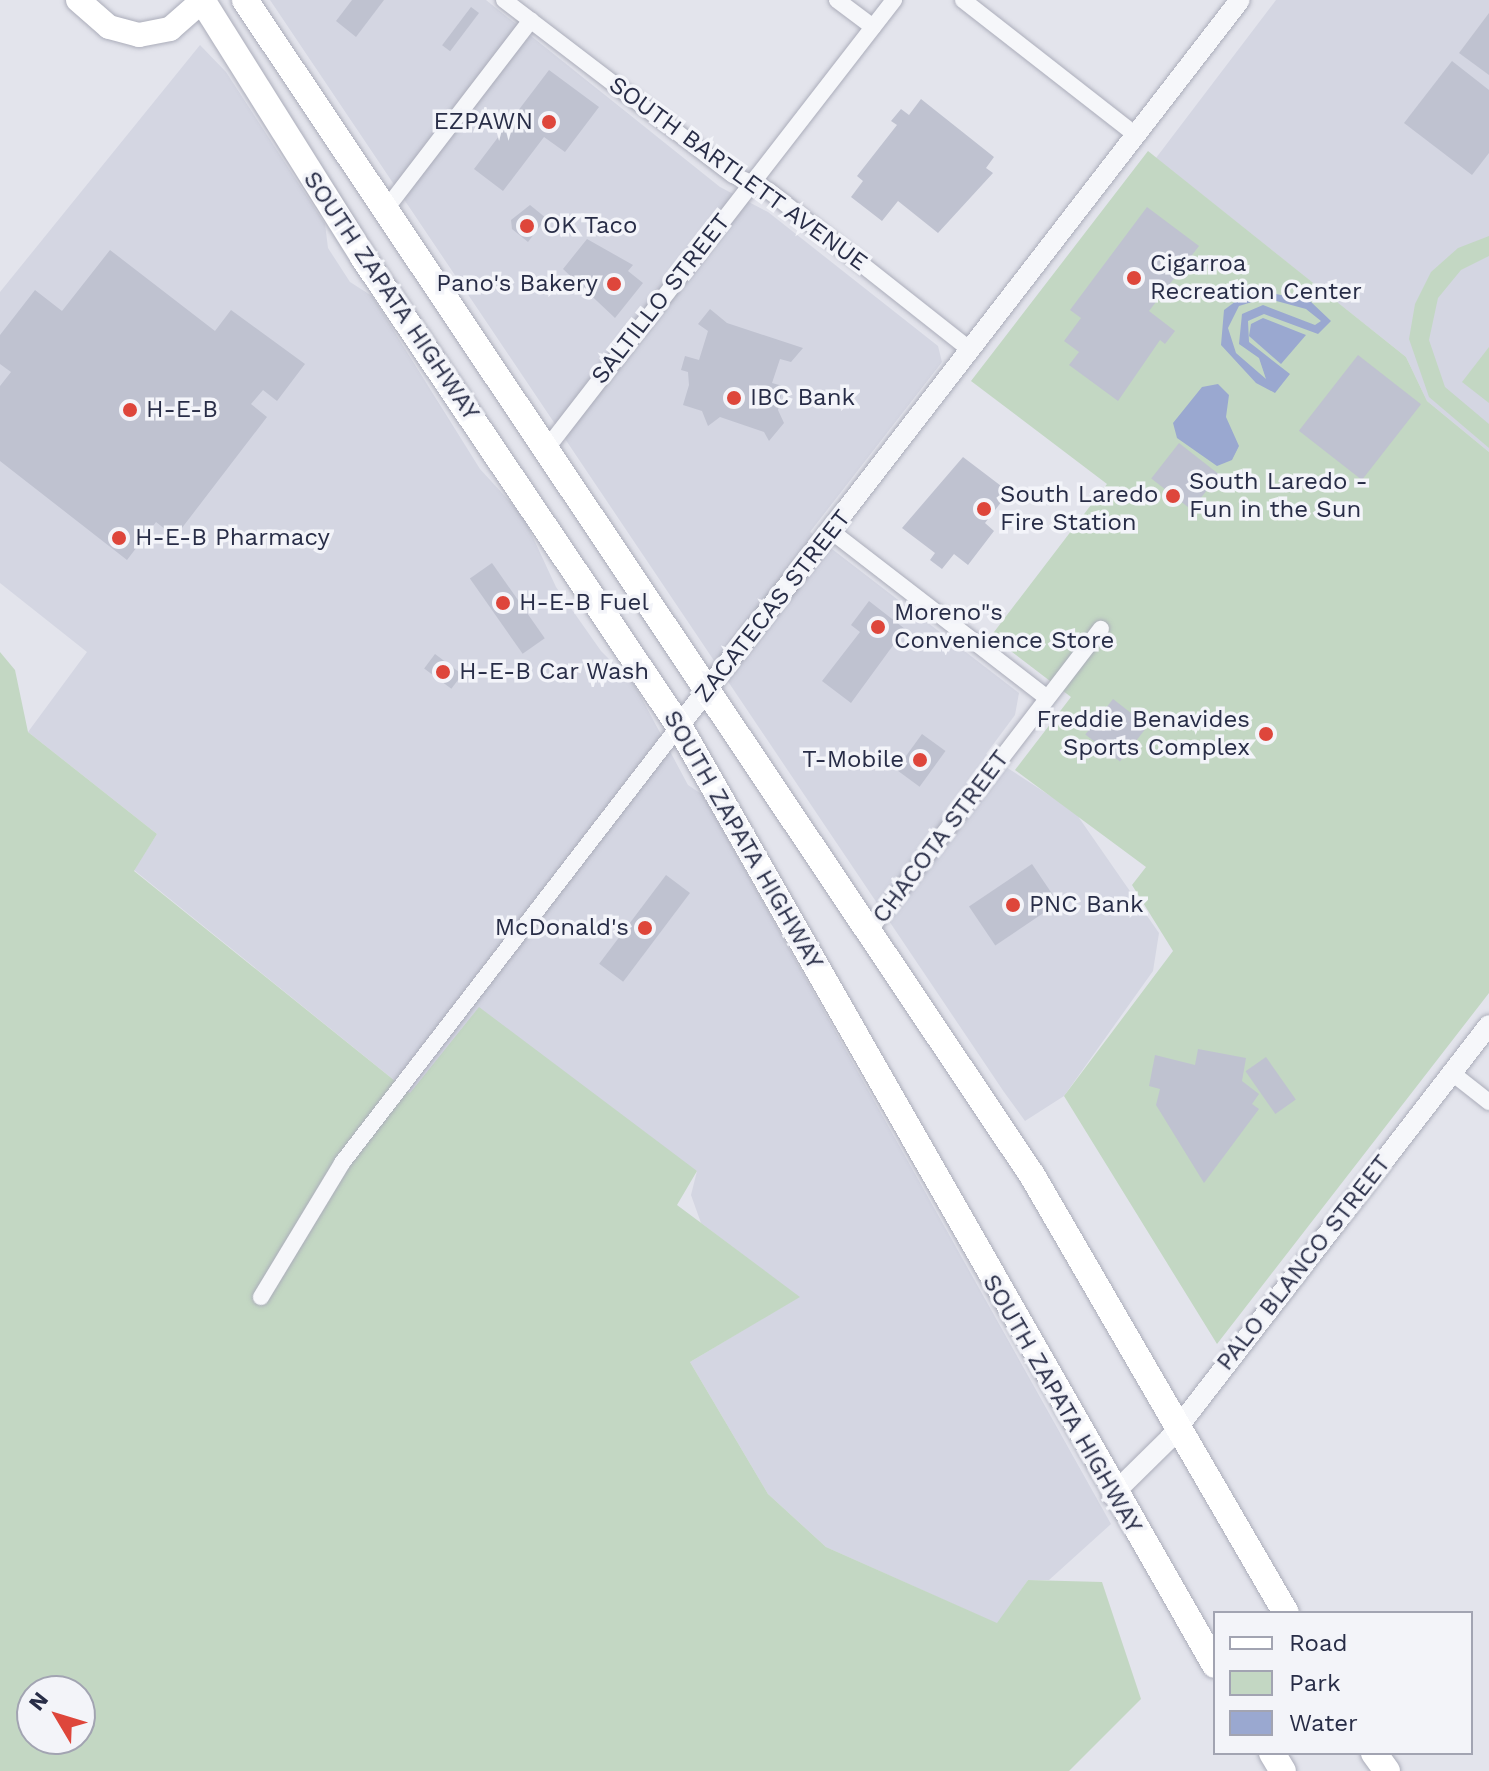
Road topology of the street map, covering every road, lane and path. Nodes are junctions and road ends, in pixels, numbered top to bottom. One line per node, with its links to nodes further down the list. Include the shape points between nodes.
1 (78, 0): 2 (main road, via 109,27 139,35 170,29)
2 (203, 0): 20 (main road, SOUTH ZAPATA HIGHWAY, via 363,257)
3 (245, 0): 13 (main road, SOUTH ZAPATA HIGHWAY)
4 (504, 0): 9 (street, SOUTH BARTLETT AVENUE)
5 (837, 0): 10 (street)
6 (894, 0): 10 (street, SALTILLO STREET)
7 (963, 0): 11 (street)
8 (1240, 0): 11 (street, ZACATECAS STREET)
9 (531, 20): 12 (street, SOUTH BARTLETT AVENUE); 13 (street)
10 (873, 27): 12 (street, SALTILLO STREET)
11 (1136, 135): 14 (street, ZACATECAS STREET)
12 (752, 183): 14 (street, SOUTH BARTLETT AVENUE); 15 (street, SALTILLO STREET)
13 (386, 209): 15 (main road, SOUTH ZAPATA HIGHWAY)
14 (970, 350): 16 (street, ZACATECAS STREET)
15 (547, 448): 18 (main road, SOUTH ZAPATA HIGHWAY)
16 (831, 531): 18 (street, ZACATECAS STREET); 19 (street)
17 (1101, 629): 19 (street, CHACOTA STREET)
18 (709, 688): 20 (street, ZACATECAS STREET); 21 (main road, SOUTH ZAPATA HIGHWAY)
19 (1047, 698): 21 (street, CHACOTA STREET)
20 (679, 726): 25 (street, ZACATECAS STREET, via 342,1163); 27 (main road, SOUTH ZAPATA HIGHWAY)
21 (869, 931): 26 (main road, SOUTH ZAPATA HIGHWAY, via 1032,1175)
22 (1489, 1025): 23 (street, PALO BLANCO STREET)
23 (1452, 1073): 24 (street); 26 (street, PALO BLANCO STREET)
24 (1489, 1102)
25 (261, 1297)
26 (1179, 1426): 27 (street, PALO BLANCO STREET); 28 (main road, SOUTH ZAPATA HIGHWAY)
27 (1112, 1495): 29 (main road, SOUTH ZAPATA HIGHWAY)
28 (1285, 1611)
29 (1213, 1662)

